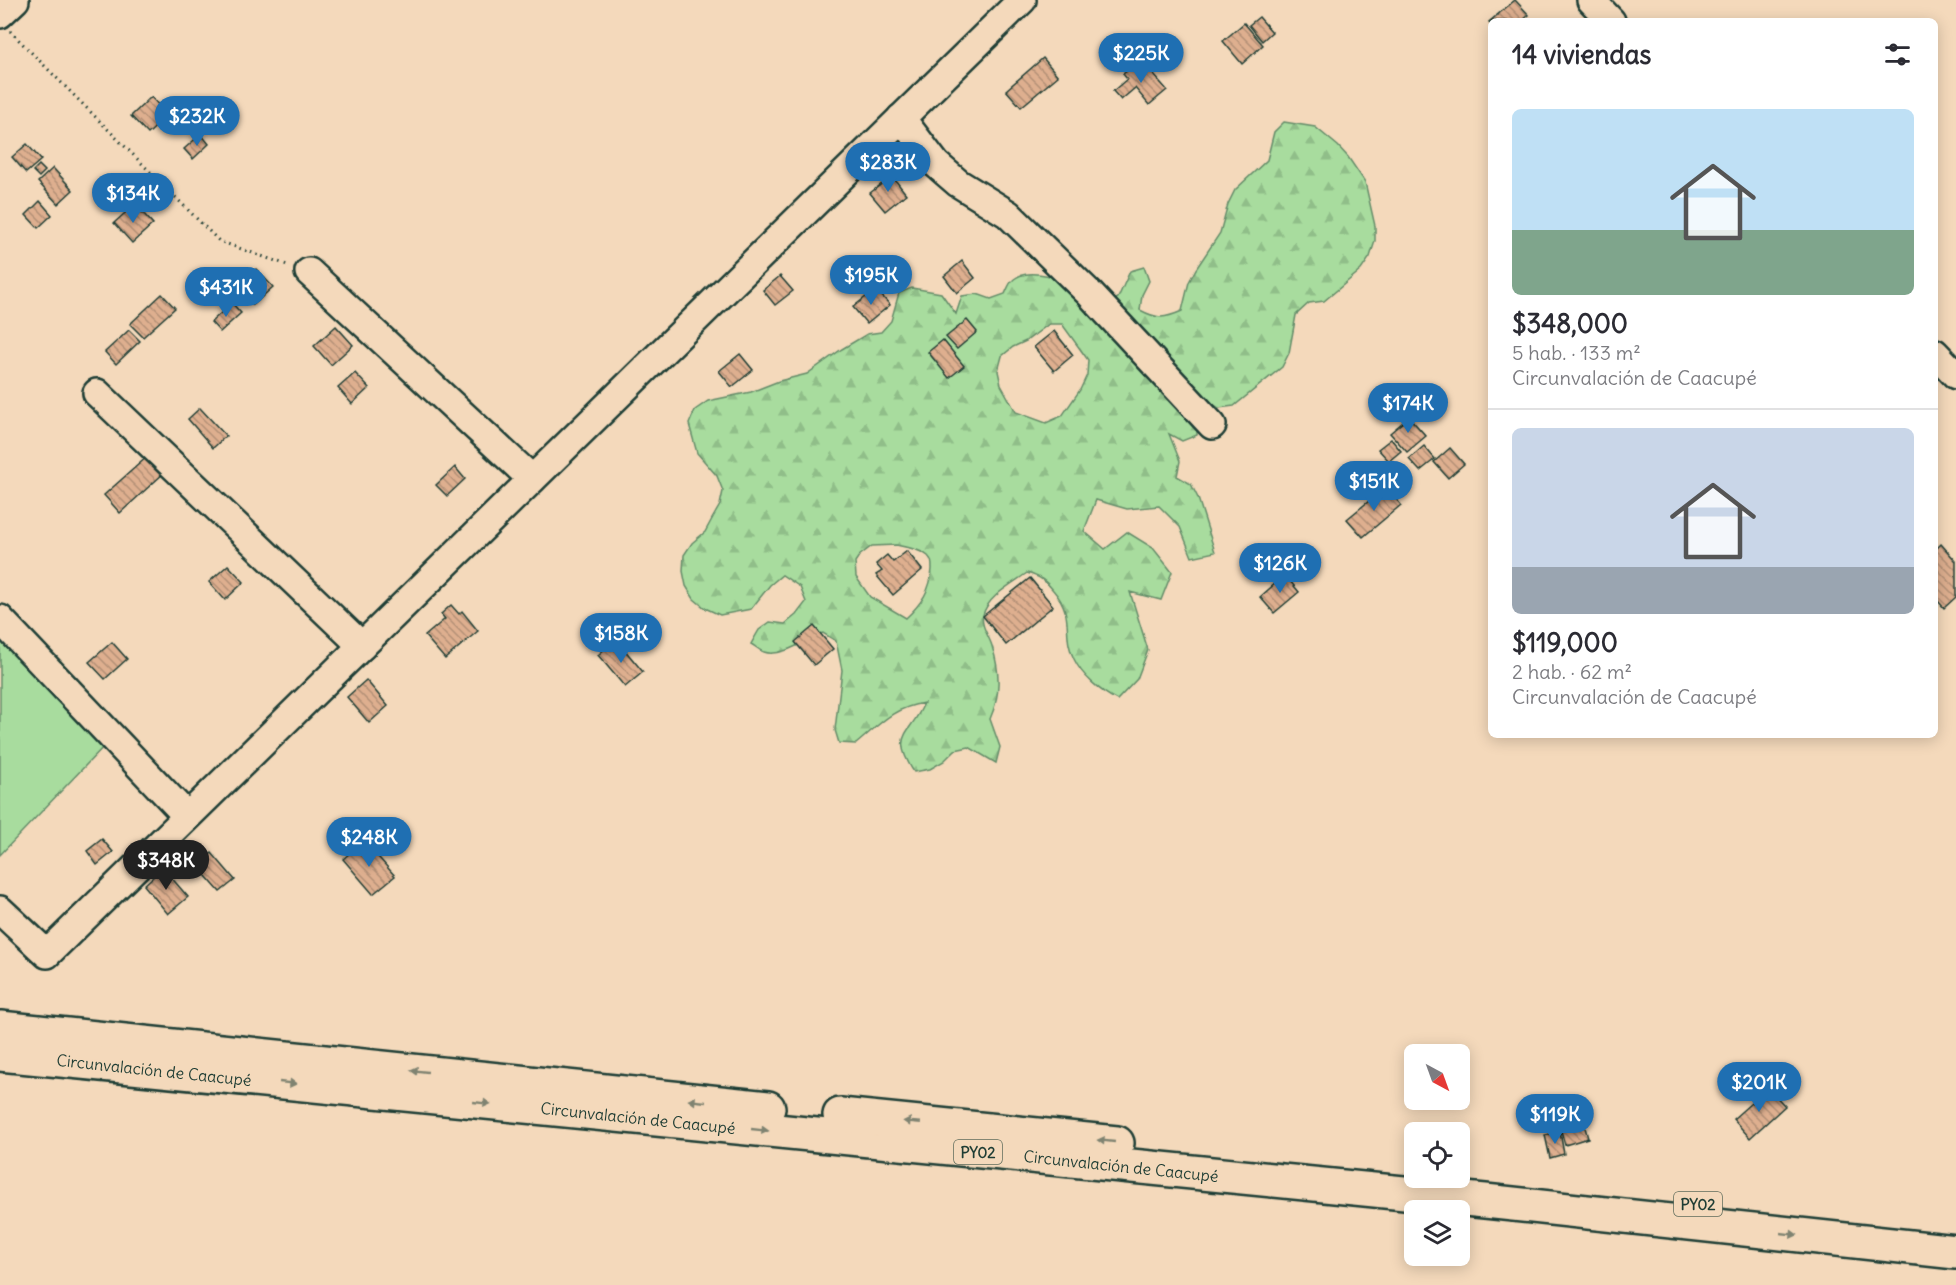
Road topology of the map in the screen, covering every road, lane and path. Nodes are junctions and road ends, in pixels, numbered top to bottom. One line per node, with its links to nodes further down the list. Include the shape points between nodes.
1 (15, 0): 5 (street)
2 (1022, 0): 6 (street)
3 (1591, 0): 4 (street)
4 (1608, 18)
5 (4, 22): 7 (path, via 219,241)
6 (901, 118): 11 (street, via 936,164 958,183 1008,214 1089,293); 12 (street)
7 (309, 273): 12 (street)
8 (1938, 357): 9 (street)
9 (1956, 375)
10 (97, 393): 14 (street)
11 (1212, 425)
12 (532, 479): 14 (street)
13 (0, 619): 15 (street)
14 (362, 646): 15 (street)
15 (187, 816): 16 (street, via 47,954)
16 (0, 910)
17 (0, 1028): 19 (highway, Circunvalación de Caacupé / PY02, one-way to 17)
18 (0, 1054): 22 (highway, Circunvalación de Caacupé / PY02, one-way to 22, via 1485,1201)
19 (1404, 1174)
20 (1470, 1181): 21 (highway, PY02)
21 (1956, 1230)
22 (1956, 1252)

